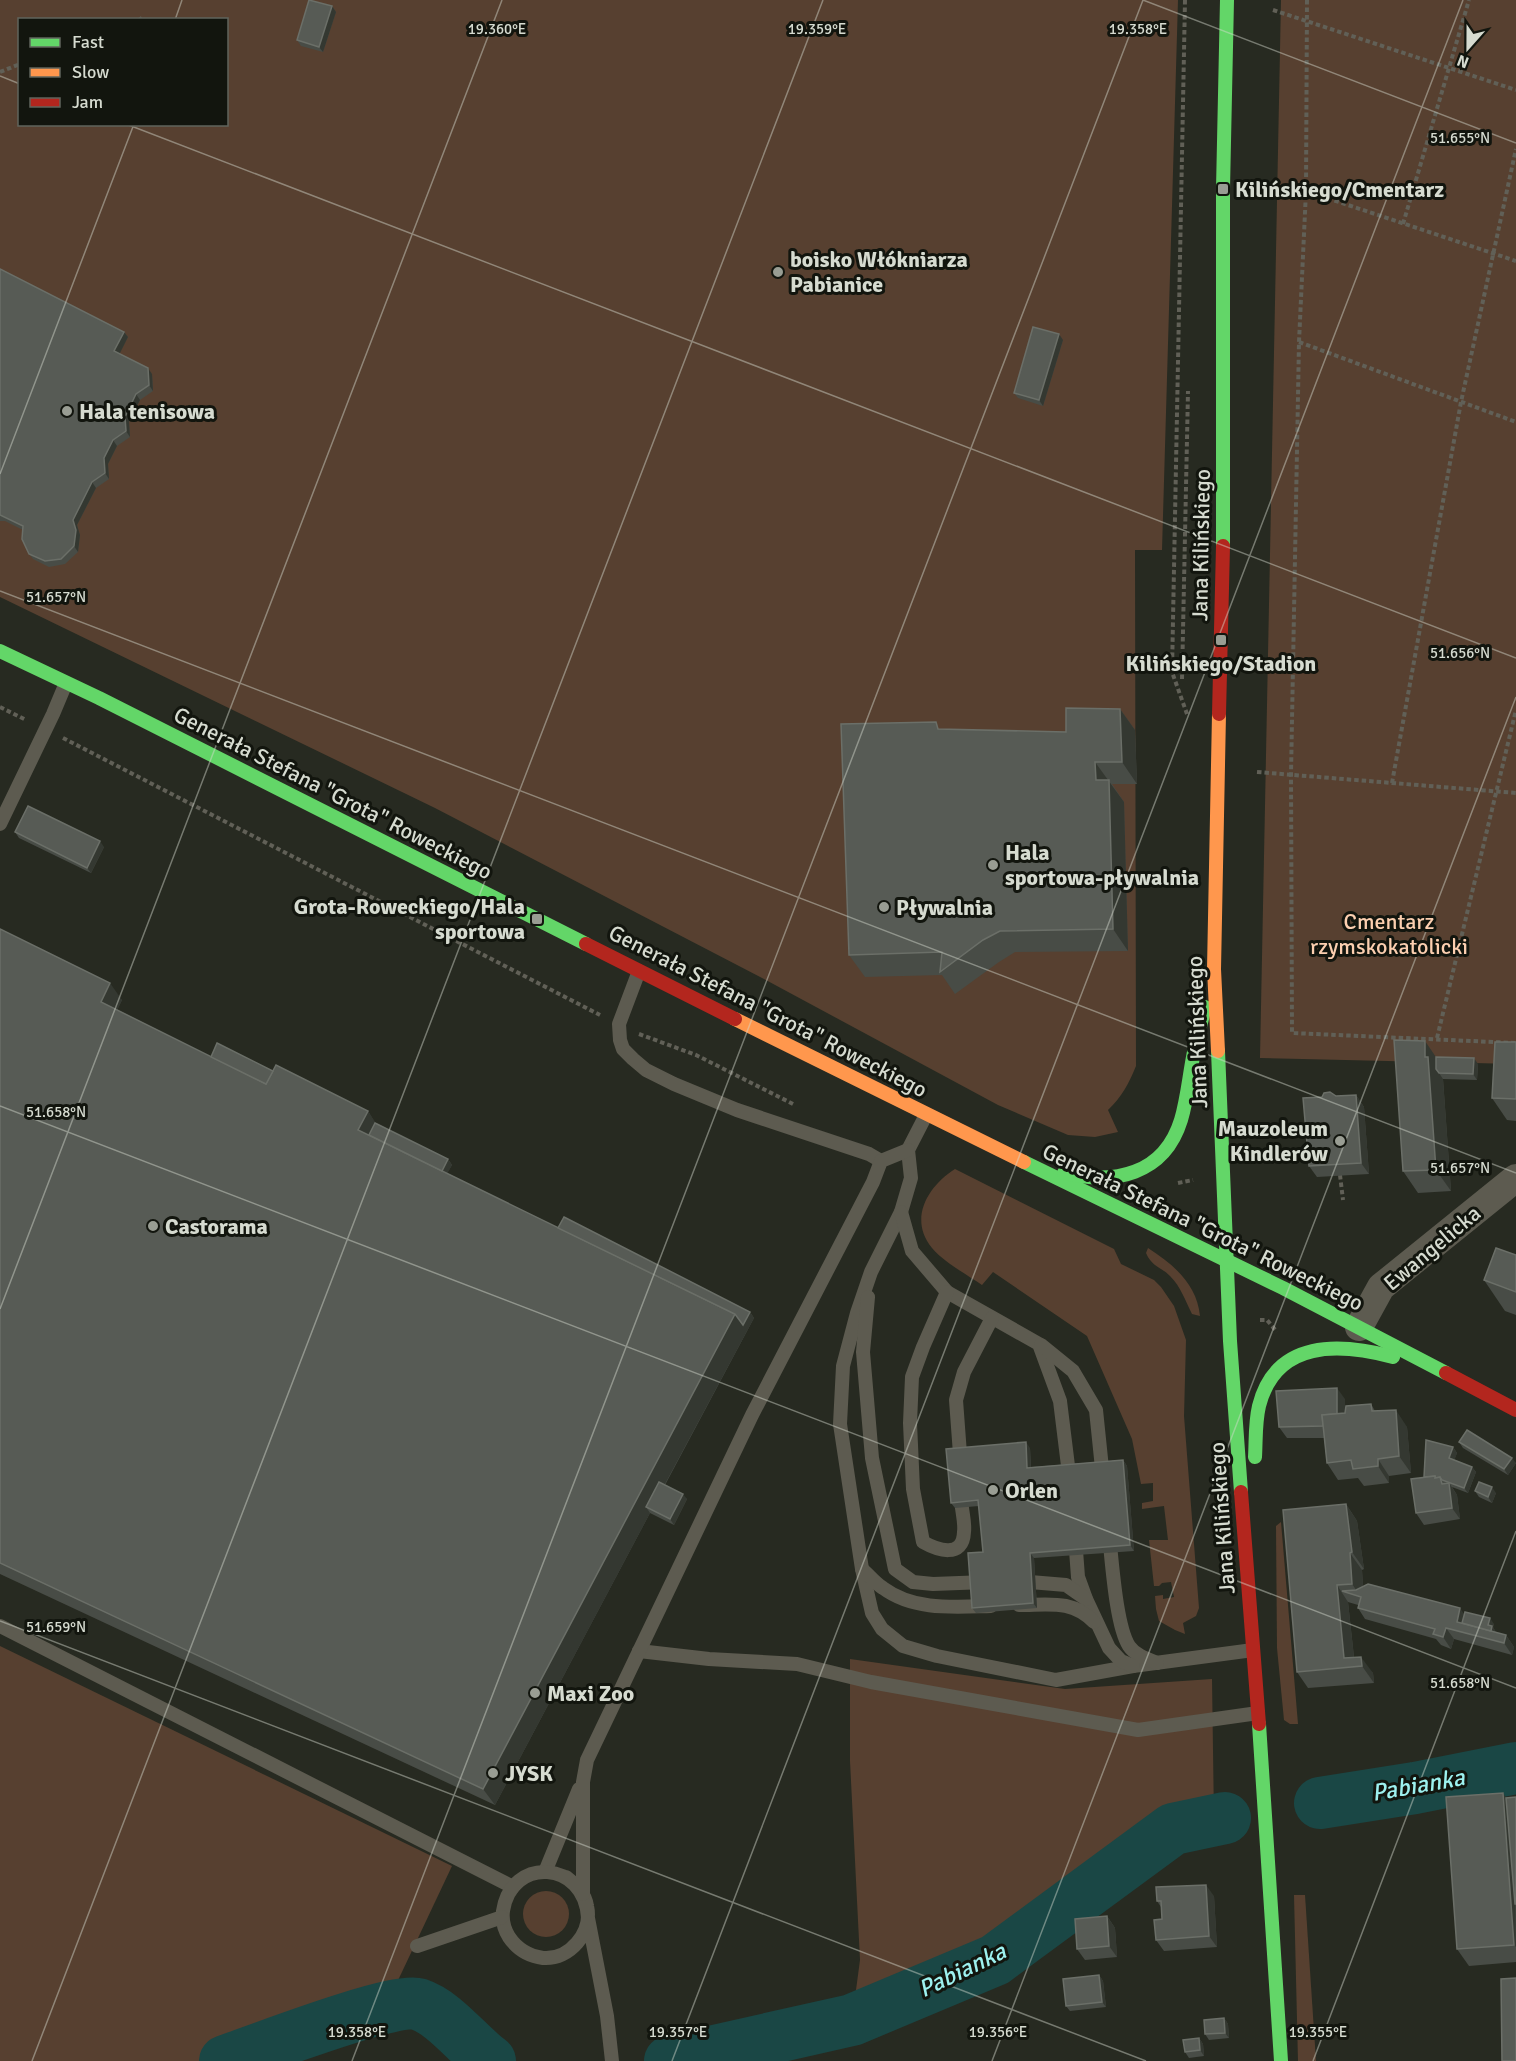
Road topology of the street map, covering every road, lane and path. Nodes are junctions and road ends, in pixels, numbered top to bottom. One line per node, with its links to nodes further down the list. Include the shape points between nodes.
1 (1185, 0): 23 (path, via 1172,672)
2 (1227, 0): 31 (street, Jana Kilińskiego, via 1224,485)
3 (1307, 0): 6 (path)
4 (1469, 0): 8 (path)
5 (1273, 10): 6 (path)
6 (1306, 20): 8 (path); 12 (path)
7 (18, 65): 9 (path)
8 (1450, 69): 10 (path); 13 (path)
9 (0, 72)
10 (1516, 90)
11 (1516, 149): 14 (path)
12 (1306, 191): 13 (path); 16 (path)
13 (1403, 224): 14 (path)
14 (1492, 252): 15 (path); 17 (path)
15 (1516, 261)
16 (1299, 342): 17 (path); 26 (path)
17 (1461, 402): 18 (path); 27 (path)
18 (1516, 422)
19 (0, 651): 20 (street, Generała Stefana "Grota" Roweckiego)
20 (66, 683): 24 (lane); 32 (street, Generała Stefana "Grota" Roweckiego)
21 (0, 707): 24 (path)
22 (1516, 710): 28 (path)
23 (1189, 722)
24 (46, 729): 30 (lane); 33 (path)
25 (1257, 772): 26 (path)
26 (1291, 775): 27 (path); 34 (path, via 1292,1034)
27 (1392, 783): 28 (path)
28 (1495, 791): 29 (path); 34 (path)
29 (1516, 793)
30 (0, 824)
31 (1214, 969): 39 (street, via 1185,1104 1164,1153 1132,1173 1102,1179 1069,1175); 45 (street, Jana Kilińskiego)
32 (639, 970): 33 (lane); 37 (street, Generała Stefana "Grota" Roweckiego)
33 (619, 1024): 36 (path, via 696,1054); 40 (lane, via 623,1049 646,1070 737,1110)
34 (1437, 1038): 35 (path)
35 (1516, 1043)
36 (798, 1107)
37 (926, 1115): 38 (lane); 39 (street, Generała Stefana "Grota" Roweckiego)
38 (908, 1150): 40 (lane); 44 (lane, via 911,1178)
39 (1011, 1156): 45 (street, Generała Stefana "Grota" Roweckiego)
40 (881, 1161): 67 (lane, via 752,1415)
41 (1340, 1175): 43 (path)
42 (1516, 1178): 50 (street, Ewangelicka, via 1381,1287)
43 (1343, 1200)
44 (901, 1212): 46 (lane); 47 (lane, via 912,1251)
45 (1227, 1260): 50 (street, Generała Stefana "Grota" Roweckiego); 63 (street, Jana Kilińskiego)
46 (871, 1272): 61 (lane, via 843,1366 840,1424); 62 (lane, via 863,1352 872,1458 895,1569 913,1582 933,1584 1027,1580 1066,1585)
47 (946, 1292): 48 (lane); 58 (lane, via 912,1377 913,1489 923,1542 948,1552 959,1546 965,1535)
48 (992, 1318): 52 (lane); 55 (lane, via 964,1372 956,1400)
49 (1252, 1321): 51 (path, via 1267,1320)
50 (1359, 1327): 53 (street, Generała Stefana "Grota" Roweckiego)
51 (1279, 1334)
52 (1039, 1344): 56 (lane, via 1073,1371 1096,1410); 57 (lane, via 1060,1401)
53 (1458, 1379): 54 (street, Generała Stefana "Grota" Roweckiego); 63 (street, via 1399,1358 1325,1347 1296,1355 1271,1378 1261,1398 1256,1422)
54 (1516, 1410)
55 (960, 1454)
56 (1104, 1490)
57 (1071, 1501)
58 (962, 1508)
59 (1074, 1524): 62 (lane, via 1078,1577)
60 (1107, 1525): 68 (lane, via 1120,1621 1129,1646)
61 (862, 1569): 65 (lane, via 902,1599 926,1606 1064,1605 1078,1609); 69 (lane, via 872,1613 882,1629 903,1646 1056,1680)
62 (1086, 1599): 65 (lane)
63 (1250, 1612): 66 (street, Jana Kilińskiego)
64 (0, 1626): 73 (lane)
65 (1099, 1628): 69 (lane, via 1109,1648 1121,1661)
66 (1253, 1650): 68 (lane); 70 (street, Jana Kilińskiego)
67 (639, 1651): 70 (lane, via 796,1664 871,1682 1138,1730); 71 (lane, via 587,1760)
68 (1157, 1663): 69 (lane)
69 (1133, 1666)
70 (1258, 1713): 79 (street, Jana Kilińskiego)
71 (583, 1782): 72 (lane); 74 (lane)
72 (545, 1872): 73 (lane, via 527,1876); 74 (lane, via 566,1877)
73 (513, 1887): 75 (lane, via 504,1901)
74 (583, 1894): 76 (lane)
75 (502, 1917): 76 (lane, via 515,1946 528,1955 544,1958 561,1955 574,1947 584,1934); 77 (lane)
76 (588, 1918): 78 (lane)
77 (417, 1946)
78 (611, 2056)
79 (1281, 2061)

